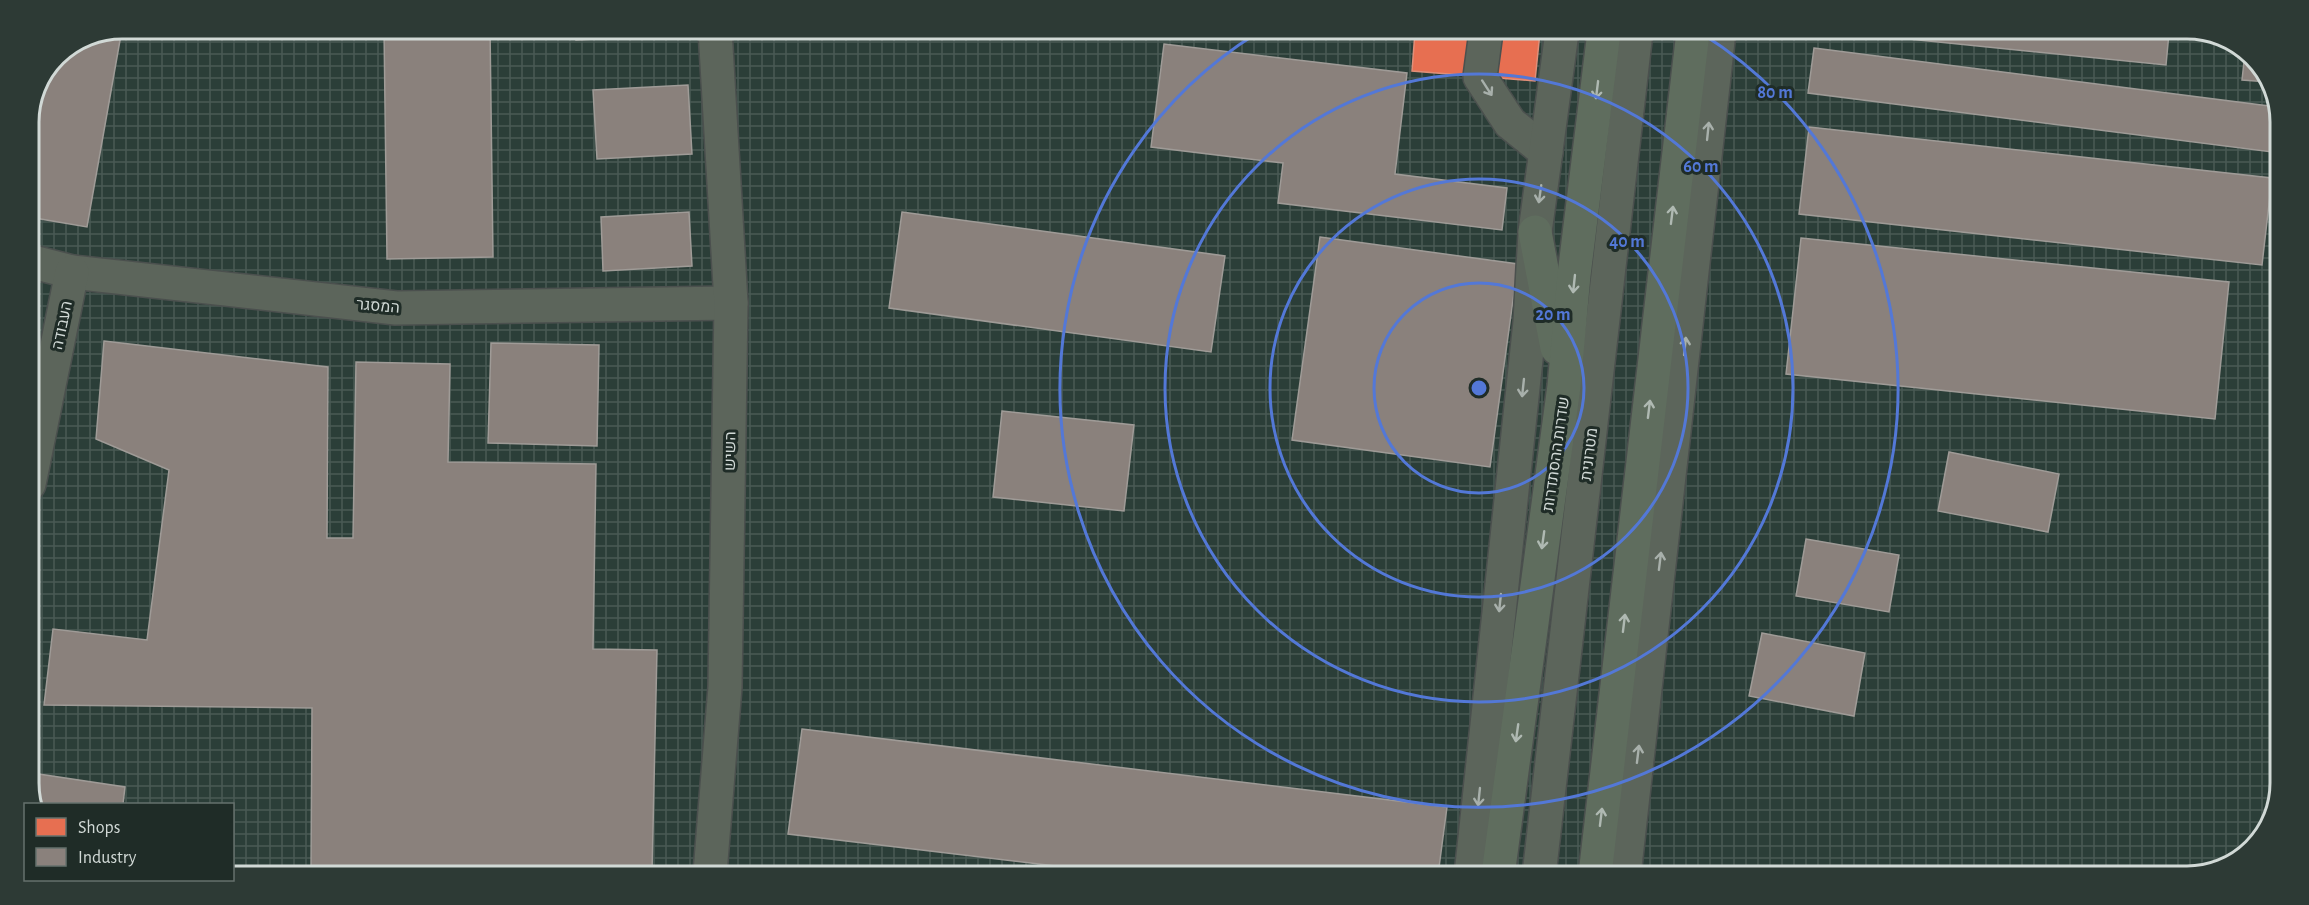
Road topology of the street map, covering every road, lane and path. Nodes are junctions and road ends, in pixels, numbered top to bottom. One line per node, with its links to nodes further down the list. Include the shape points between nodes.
1 (716, 39): 12 (street, השיש)
2 (1485, 39): 8 (street, one-way to 8, via 1480,77 1510,123)
3 (1561, 39): 8 (street)
4 (1603, 39): 13 (highway, שדרות ההסתדרות, one-way to 13)
5 (1635, 39): 20 (street, מטרונית)
6 (1692, 39): 16 (highway, one-way to 6)
7 (1718, 39): 14 (street, one-way to 7)
8 (1546, 152): 9 (street, one-way to 9)
9 (1535, 232): 13 (highway); 18 (street, one-way to 18, via 1530,322)
10 (39, 264): 11 (street, המסגר)
11 (72, 272): 12 (street, המסגר, via 396,308); 15 (street, העבודה)
12 (731, 303): 17 (street, השיש, via 725,687)
13 (1564, 386): 19 (highway, שדרות ההסתדרות, one-way to 19)
14 (1677, 418): 16 (street); 22 (street, one-way to 14)
15 (39, 435)
16 (1642, 472): 21 (highway, one-way to 16)
17 (711, 866)
18 (1472, 866)
19 (1499, 866)
20 (1540, 866)
21 (1596, 866)
22 (1625, 866)

